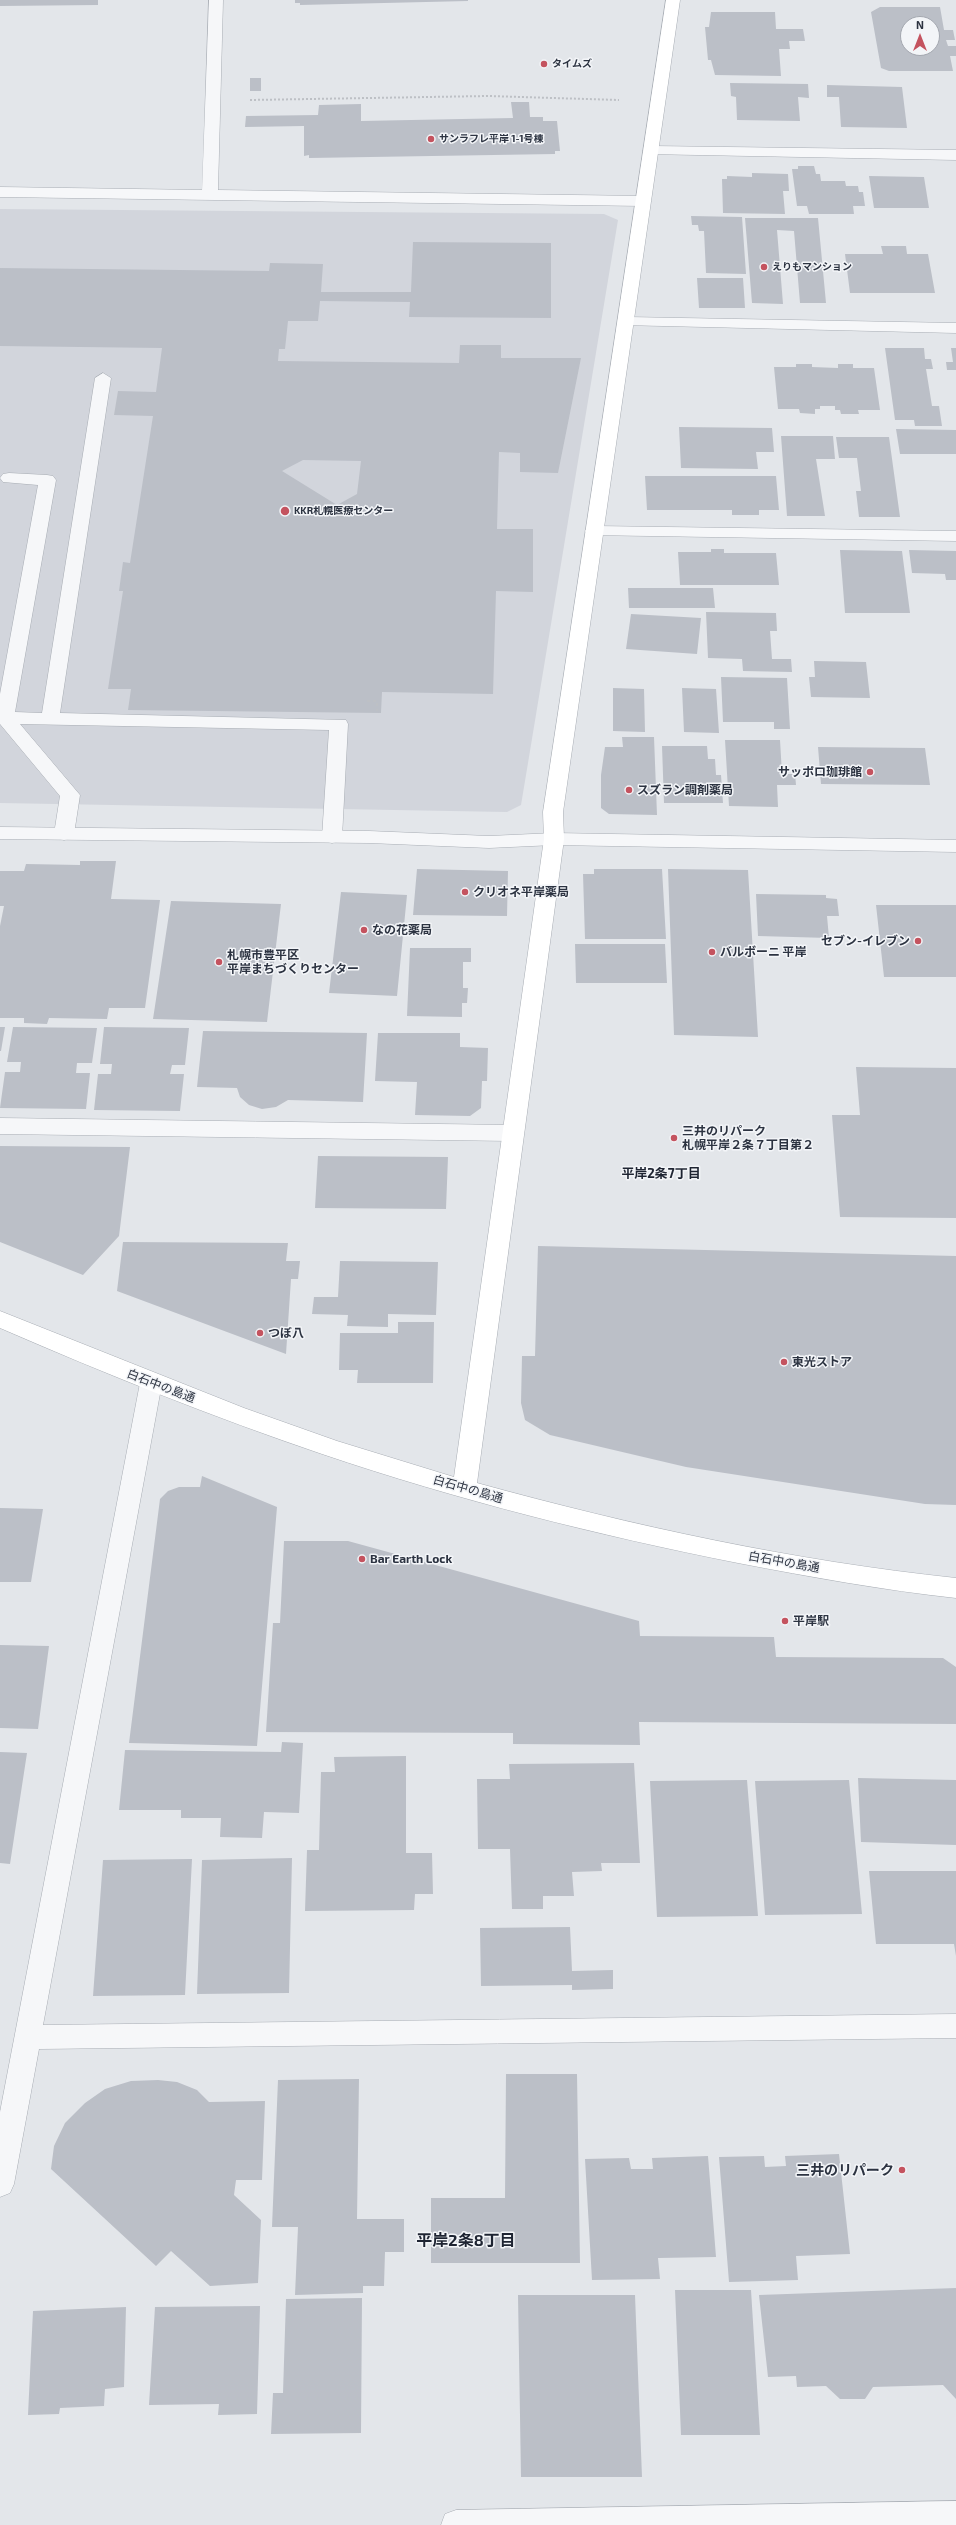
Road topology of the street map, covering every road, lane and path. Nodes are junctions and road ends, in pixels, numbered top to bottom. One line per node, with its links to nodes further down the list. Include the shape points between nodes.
1 (216, 0): 8 (street)
2 (673, 0): 5 (street)
3 (623, 100): 4 (path, via 488,96)
4 (244, 101)
5 (651, 151): 6 (street); 9 (street)
6 (956, 155)
7 (0, 192): 8 (street)
8 (210, 195): 9 (street)
9 (644, 202): 10 (street)
10 (626, 322): 11 (street); 14 (street)
11 (956, 328)
12 (103, 378): 17 (street)
13 (9, 478): 16 (street, via 47,480)
14 (594, 531): 15 (street); 21 (street, via 553,812)
15 (956, 536)
16 (5, 718): 17 (street); 19 (street, via 70,795)
17 (50, 719): 20 (street, via 339,724)
18 (0, 833): 19 (street)
19 (64, 834): 20 (street)
20 (332, 837): 21 (street, via 489,842)
21 (554, 839): 22 (street); 24 (street)
22 (956, 846)
23 (0, 1126): 24 (street)
24 (512, 1132): 27 (street)
25 (0, 1320): 26 (street, 白石中の島通)
26 (150, 1383): 27 (street, 白石中の島通, via 271,1428); 30 (street)
27 (464, 1489): 28 (street, 白石中の島通, via 685,1544 898,1582)
28 (956, 1588)
29 (956, 2026): 30 (street)
30 (28, 2037): 31 (street)
31 (0, 2184)
32 (956, 2516): 33 (street)
33 (456, 2525)

